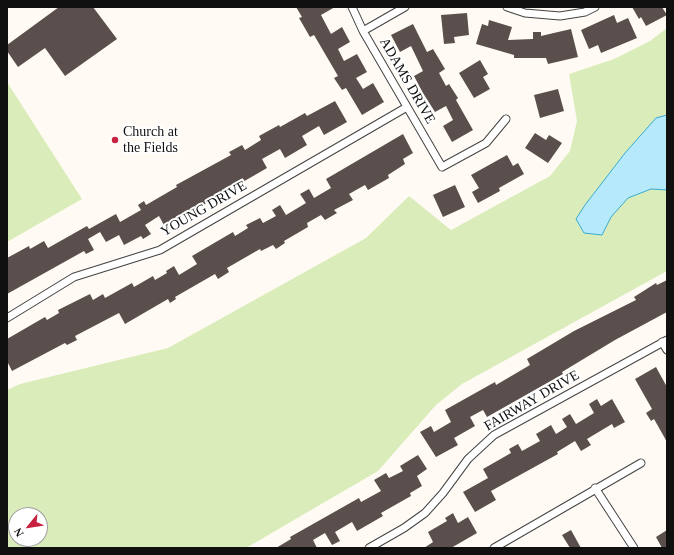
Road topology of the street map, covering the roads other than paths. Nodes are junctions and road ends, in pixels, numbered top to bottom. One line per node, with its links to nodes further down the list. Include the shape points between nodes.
1 (352, 7): 6 (street, ADAMS DRIVE)
2 (405, 7): 6 (street)
3 (507, 7): 5 (street, via 525,13 560,16)
4 (595, 7): 5 (street)
5 (584, 9)
6 (363, 31): 7 (street, ADAMS DRIVE)
7 (407, 108): 8 (street, ADAMS DRIVE, via 442,167 486,143); 9 (street, YOUNG DRIVE, via 160,250 74,278)
8 (506, 119)
9 (7, 318)
10 (665, 341): 11 (street); 14 (street, FAIRWAY DRIVE, via 494,435 468,459 425,513)
11 (667, 350)
12 (641, 463): 13 (street)
13 (595, 488): 15 (street); 16 (street)
14 (369, 548)
15 (494, 548)
16 (634, 548)

